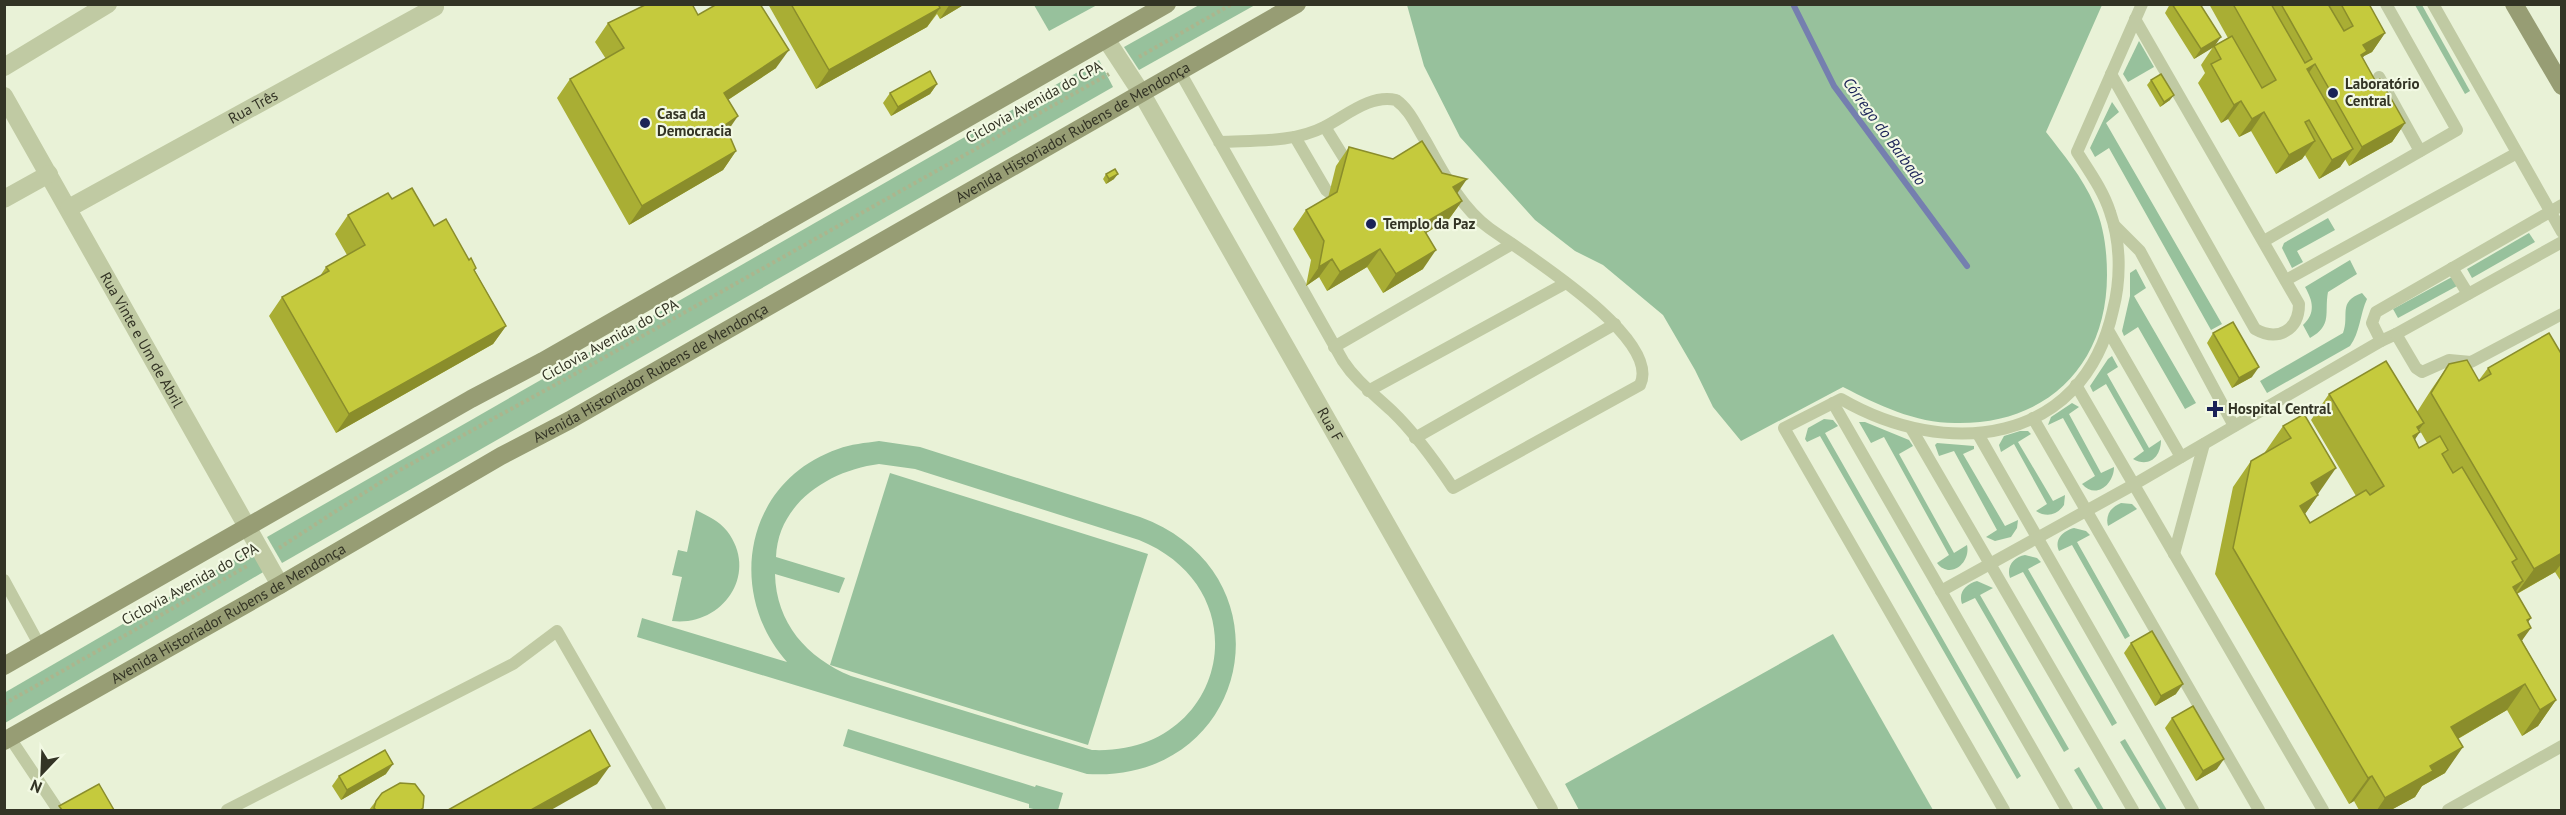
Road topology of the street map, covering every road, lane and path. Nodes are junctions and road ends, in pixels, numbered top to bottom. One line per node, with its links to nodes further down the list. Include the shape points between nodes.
1 (108, 4): 13 (street)
2 (433, 4): 28 (street, Rua Três, via 435,8)
3 (1167, 4): 11 (main road)
4 (1232, 4): 12 (path, Ciclovia Avenida do CPA)
5 (1297, 4): 14 (main road, Avenida Historiador Rubens de Mendonça)
6 (2142, 4): 10 (lane)
7 (2386, 4): 23 (lane, via 2457,130)
8 (2433, 4): 24 (lane)
9 (2514, 4): 17 (main road)
10 (2135, 19): 15 (lane); 32 (lane)
11 (1106, 39): 12 (street, Rua F); 57 (main road)
12 (1124, 66): 18 (street, Rua F); 60 (path, Ciclovia Avenida do CPA, via 399,471)
13 (4, 67)
14 (1180, 72): 18 (main road, Avenida Historiador Rubens de Mendonça); 22 (lane)
15 (2111, 74): 30 (lane, via 2077,152 2104,198); 36 (lane, via 2255,329 2265,335 2286,332 2299,316 2299,304)
16 (2379, 77): 23 (lane)
17 (2562, 86)
18 (1142, 94): 63 (main road, Avenida Historiador Rubens de Mendonça); 73 (street, Rua F)
19 (4, 96): 25 (street, Rua Vinte e Um de Abril)
20 (1325, 127): 21 (lane); 21 (lane, via 1354,175 1353,184 1342,195 1326,190); 34 (lane, via 1378,99 1396,100 1409,113 1448,181 1467,205 1486,226)
21 (1295, 137): 22 (lane)
22 (1219, 142): 44 (lane)
23 (2420, 151): 32 (lane)
24 (2517, 153): 29 (lane); 36 (lane)
25 (49, 174): 26 (street); 28 (street, Rua Vinte e Um de Abril)
26 (4, 199)
27 (2562, 206): 29 (lane)
28 (69, 208): 57 (street, Rua Vinte e Um de Abril)
29 (2550, 212): 31 (lane); 35 (lane)
30 (2114, 225): 41 (lane, via 2118,276); 49 (lane, via 2140,251)
31 (2562, 232)
32 (2264, 242): 36 (lane)
33 (2562, 242): 38 (lane)
34 (1512, 244): 37 (lane); 44 (lane)
35 (2452, 268): 38 (lane); 43 (lane, via 2376,312 2372,323)
36 (2286, 280)
37 (1566, 283): 40 (lane); 46 (lane)
38 (2468, 294): 42 (lane)
39 (2562, 314): 42 (lane, via 2474,361 2449,360 2422,372)
40 (1614, 324): 52 (lane); 52 (lane, via 1629,339 1640,361 1643,376 1636,388 1453,488)
41 (2108, 330): 45 (lane, via 2093,362); 54 (lane)
42 (2396, 334): 43 (lane)
43 (2381, 341): 49 (lane)
44 (1334, 346): 46 (lane, via 1353,377)
45 (2076, 385): 48 (lane, via 2064,398); 55 (lane)
46 (1368, 391): 52 (lane)
47 (1833, 403): 50 (lane, via 1841,399); 64 (lane); 74 (lane, via 1784,428)
48 (2033, 418): 51 (lane); 56 (lane)
49 (2234, 426): 53 (lane)
50 (1911, 428): 51 (lane, via 1941,434); 61 (lane)
51 (1978, 434): 58 (lane)
52 (1415, 438)
53 (2204, 444): 54 (lane); 59 (lane)
54 (2181, 457): 55 (lane)
55 (2133, 485): 56 (lane); 59 (lane)
56 (2086, 510): 58 (lane); 78 (lane)
57 (248, 528): 60 (street, Rua Vinte e Um de Abril); 65 (main road)
58 (2038, 537): 61 (lane); 77 (lane)
59 (2174, 554): 79 (lane)
60 (264, 556): 63 (street, Rua Vinte e Um de Abril); 67 (path, Ciclovia Avenida do CPA)
61 (1988, 564): 64 (lane); 76 (lane)
62 (4, 580): 65 (lane)
63 (280, 585): 68 (main road, Avenida Historiador Rubens de Mendonça)
64 (1941, 591): 75 (lane)
65 (40, 646): 66 (main road)
66 (4, 666)
67 (4, 704)
68 (7, 739): 70 (lane)
69 (2562, 746): 80 (lane)
70 (58, 810)
71 (227, 810): 72 (lane, via 513,664 557,631)
72 (660, 810)
73 (1549, 810)
74 (2004, 810)
75 (2067, 810)
76 (2133, 810)
77 (2193, 810)
78 (2259, 810)
79 (2323, 810)
80 (2448, 810)

